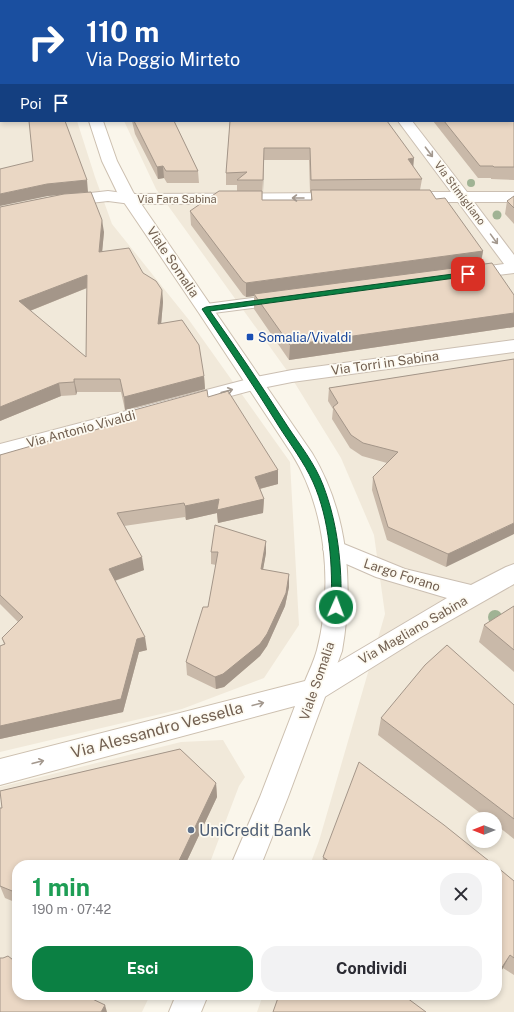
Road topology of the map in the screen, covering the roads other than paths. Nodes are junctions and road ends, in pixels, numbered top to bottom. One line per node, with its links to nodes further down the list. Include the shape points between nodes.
1 (96, 122): 7 (street, Viale Somalia, via 120,183)
2 (406, 122): 4 (street, Via Stimigliano, one-way to 4)
3 (392, 197): 4 (street)
4 (463, 197): 5 (street); 9 (street, Via Stimigliano, one-way to 9)
5 (514, 197)
6 (353, 198): 7 (street, Via Fara Sabina, one-way to 7)
7 (131, 199): 8 (street, Via Fara Sabina, via 99,196); 12 (street, Viale Somalia)
8 (47, 203)
9 (514, 267): 10 (street)
10 (451, 276)
11 (300, 296): 12 (street)
12 (206, 309): 14 (street, Viale Somalia)
13 (514, 346): 14 (street, Via Torri in Sabina)
14 (256, 383): 15 (street, Via Antonio Vivaldi, one-way to 14); 16 (street, Viale Somalia, via 318,483)
15 (0, 451)
16 (334, 549): 18 (street, Largo Forano, via 388,573); 19 (street, Viale Somalia, via 337,578 335,623 325,664)
17 (514, 574): 18 (street, Via Magliano Sabina)
18 (473, 595): 19 (street, Via Magliano Sabina)
19 (314, 690): 20 (street, Via Alessandro Vessella, one-way to 19); 21 (street, Viale Somalia)
20 (0, 772)
21 (248, 860)
22 (190, 1000): 23 (street)
23 (185, 1012)

